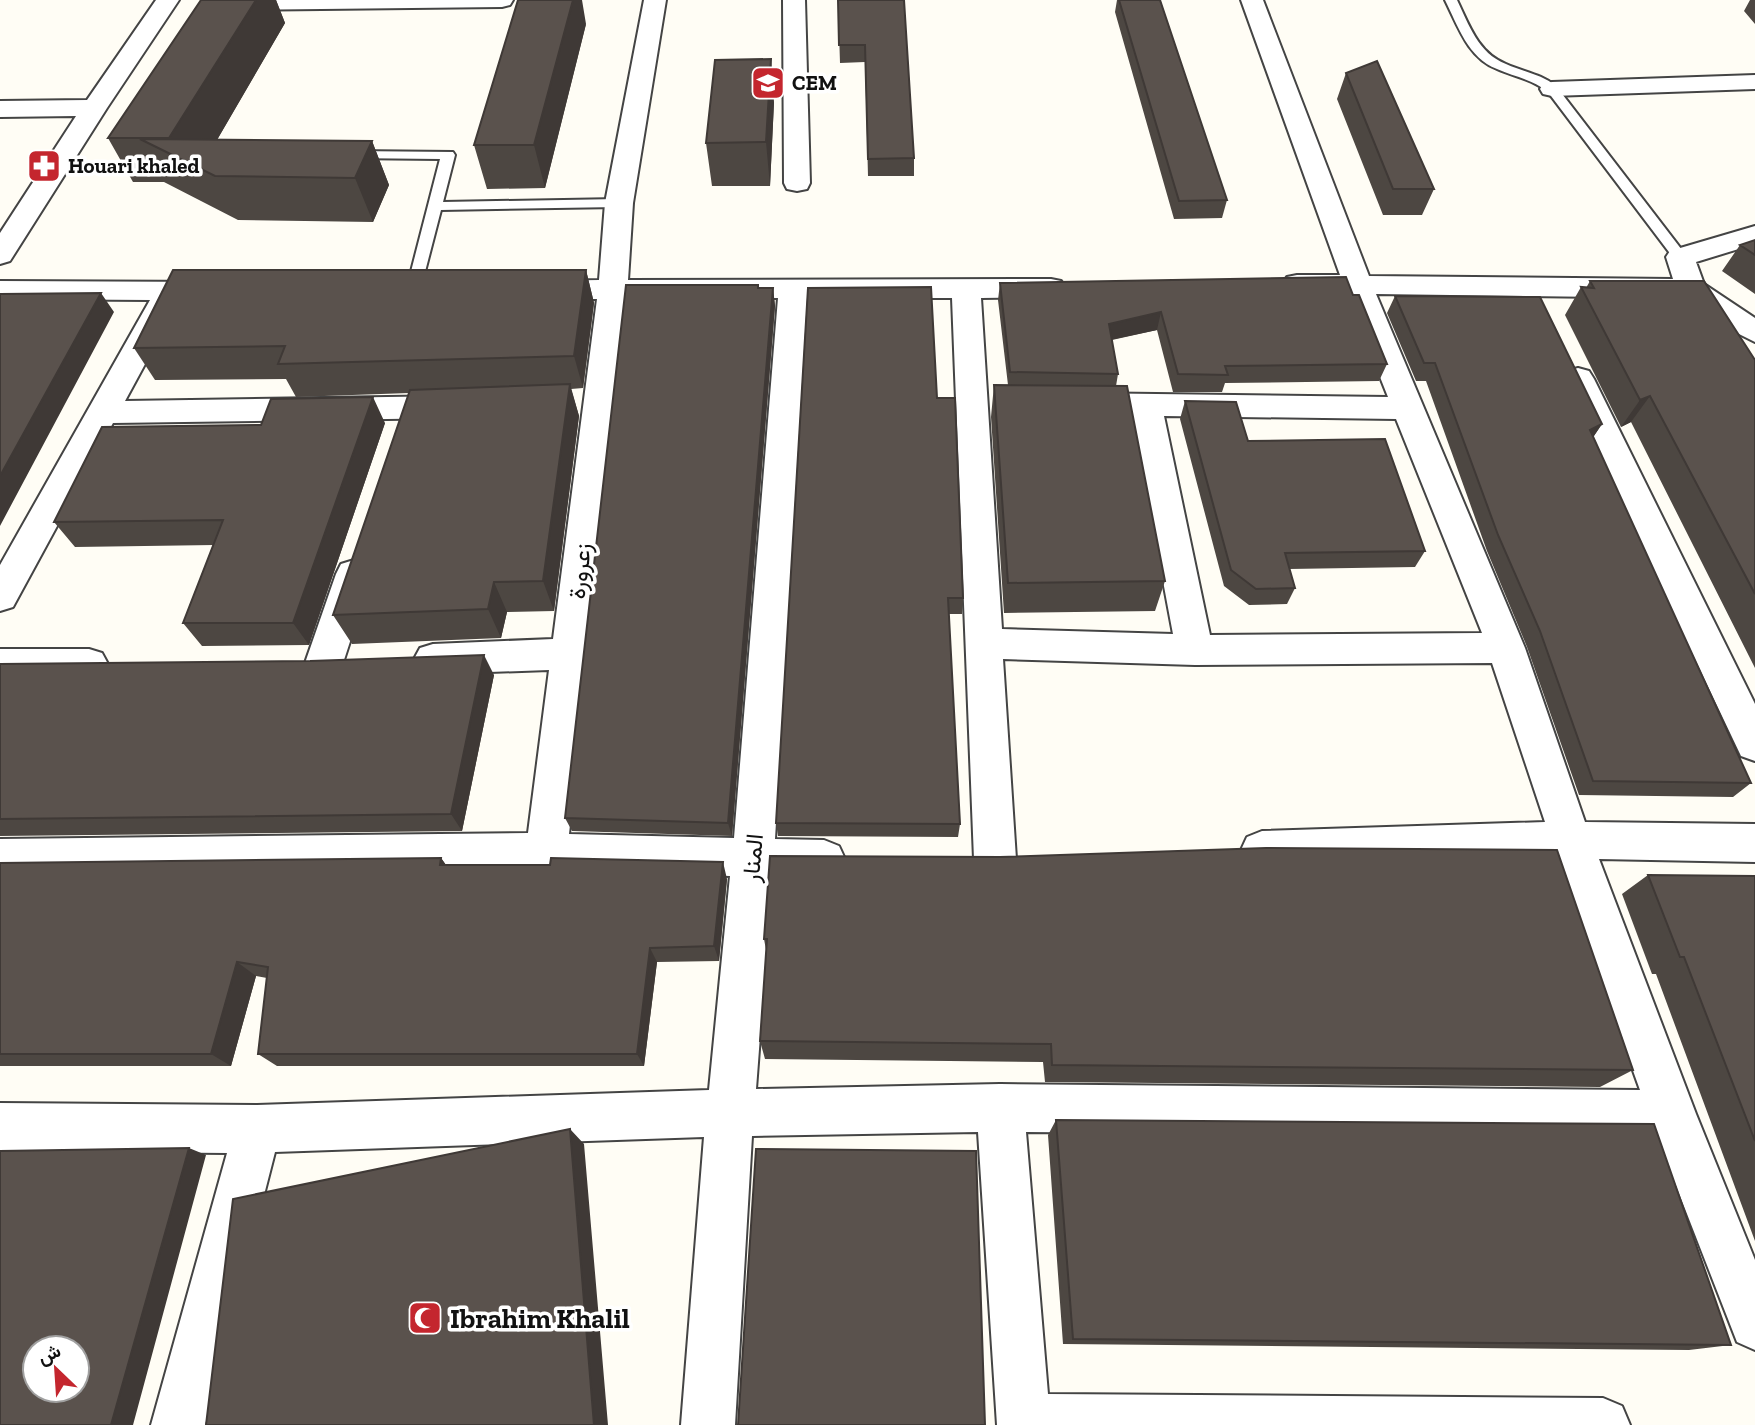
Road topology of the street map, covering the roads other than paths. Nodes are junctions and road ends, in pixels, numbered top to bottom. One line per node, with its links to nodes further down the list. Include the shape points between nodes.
1 (168, 0): 10 (street)
2 (502, 0): 7 (street)
3 (655, 0): 14 (street, زعرورة)
4 (794, 0): 13 (street)
5 (1252, 0): 19 (street)
6 (1451, 0): 9 (lane, via 1484,58 1538,78)
7 (231, 3)
8 (1755, 82): 9 (street)
9 (1552, 89): 18 (lane)
10 (93, 108): 11 (street); 17 (street)
11 (0, 109)
12 (343, 155): 15 (lane, via 448,155)
13 (797, 183)
14 (619, 202): 15 (lane); 25 (street, زعرورة)
15 (435, 206): 29 (lane)
16 (1755, 235): 18 (street)
17 (0, 255)
18 (1680, 257): 22 (street)
19 (1357, 283): 20 (street); 22 (street, via 1541,301); 37 (street)
20 (1273, 285)
21 (1078, 288): 26 (street)
22 (1691, 289): 31 (street); 33 (street)
23 (0, 290): 27 (street)
24 (506, 290): 25 (street)
25 (613, 290): 30 (street); 44 (street, زعرورة, via 587,402)
26 (966, 290): 30 (street); 41 (street, via 985,403)
27 (170, 291): 28 (street); 38 (street)
28 (237, 291)
29 (413, 291)
30 (793, 291): 56 (street, المنار)
31 (1755, 332)
32 (1564, 350): 49 (street)
33 (1755, 391)
34 (1052, 404): 35 (street)
35 (1146, 405): 37 (street); 43 (street)
36 (478, 406): 38 (street, via 405,422)
37 (1410, 408): 42 (street)
38 (103, 412): 40 (street)
39 (362, 549): 46 (street, via 310,663)
40 (0, 597)
41 (984, 643): 43 (street); 59 (street)
42 (1507, 648): 43 (street); 50 (street)
43 (1195, 650)
44 (569, 654): 45 (street); 53 (street, زعرورة)
45 (406, 660)
46 (365, 661)
47 (121, 663): 48 (street)
48 (0, 664)
49 (1755, 744)
50 (1571, 840): 51 (street); 52 (street); 62 (street)
51 (1755, 843)
52 (1228, 851)
53 (546, 852): 54 (street); 56 (street)
54 (0, 858)
55 (1036, 858): 59 (street)
56 (753, 859): 57 (street); 61 (street, المنار)
57 (860, 859)
58 (954, 859): 59 (street)
59 (995, 859)
60 (1000, 1108): 61 (street); 62 (street); 66 (street)
61 (730, 1113): 64 (street); 68 (street, المنار)
62 (1672, 1114): 65 (street)
63 (0, 1127): 64 (street)
64 (257, 1129): 67 (street)
65 (1755, 1324)
66 (1023, 1423): 69 (street)
67 (178, 1425)
68 (708, 1425)
69 (1603, 1425)

